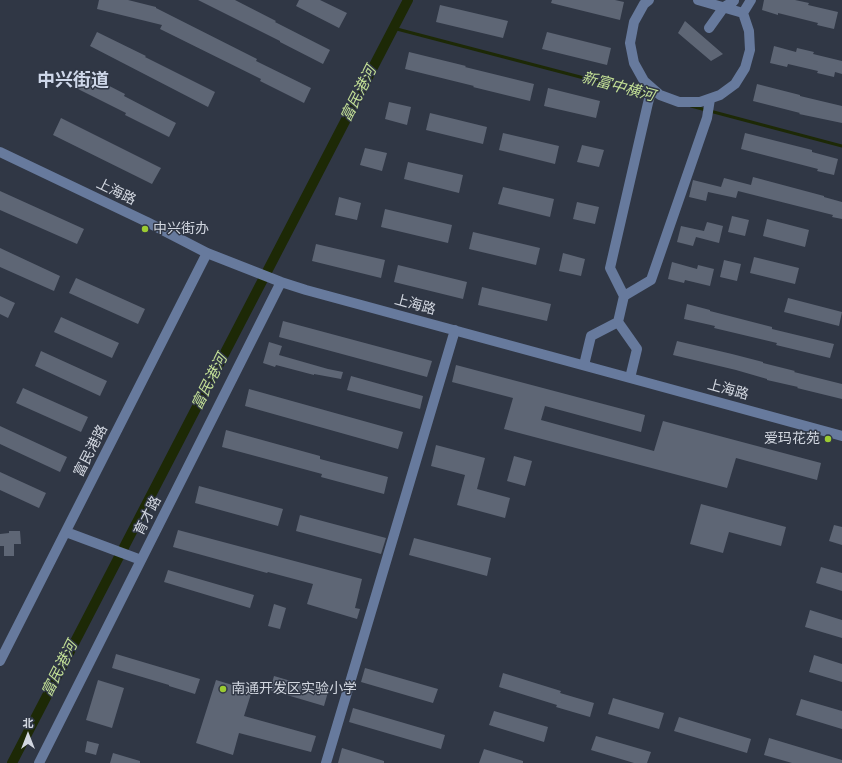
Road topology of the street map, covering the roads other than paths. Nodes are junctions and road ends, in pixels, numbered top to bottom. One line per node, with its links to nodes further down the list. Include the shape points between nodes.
1 (649, 0): 8 (street, via 634,22 630,43 634,63 644,81)
2 (698, 0): 5 (street)
3 (734, 0): 5 (street)
4 (751, 0): 6 (street)
5 (724, 7): 6 (street); 7 (street)
6 (743, 13): 9 (street, via 750,31 750,50 745,68 735,84)
7 (709, 28)
8 (652, 88): 9 (street, via 660,95 679,102 700,102); 13 (street, via 610,268)
9 (710, 99): 13 (street, via 707,118 650,280)
10 (0, 152): 11 (street, 上海路)
11 (207, 253): 12 (street, 上海路); 19 (street, 富民港路)
12 (280, 282): 15 (street, 上海路); 20 (street, 育才路)
13 (624, 296): 14 (street)
14 (618, 322): 16 (street, via 591,336); 17 (street, via 637,349)
15 (455, 330): 16 (street, 上海路); 23 (street)
16 (584, 365): 17 (street, 上海路)
17 (630, 378): 18 (street, 上海路)
18 (842, 436)
19 (66, 532): 20 (street); 21 (street, 富民港路)
20 (141, 560): 22 (street, 育才路)
21 (0, 661)
22 (39, 763)
23 (326, 763)

